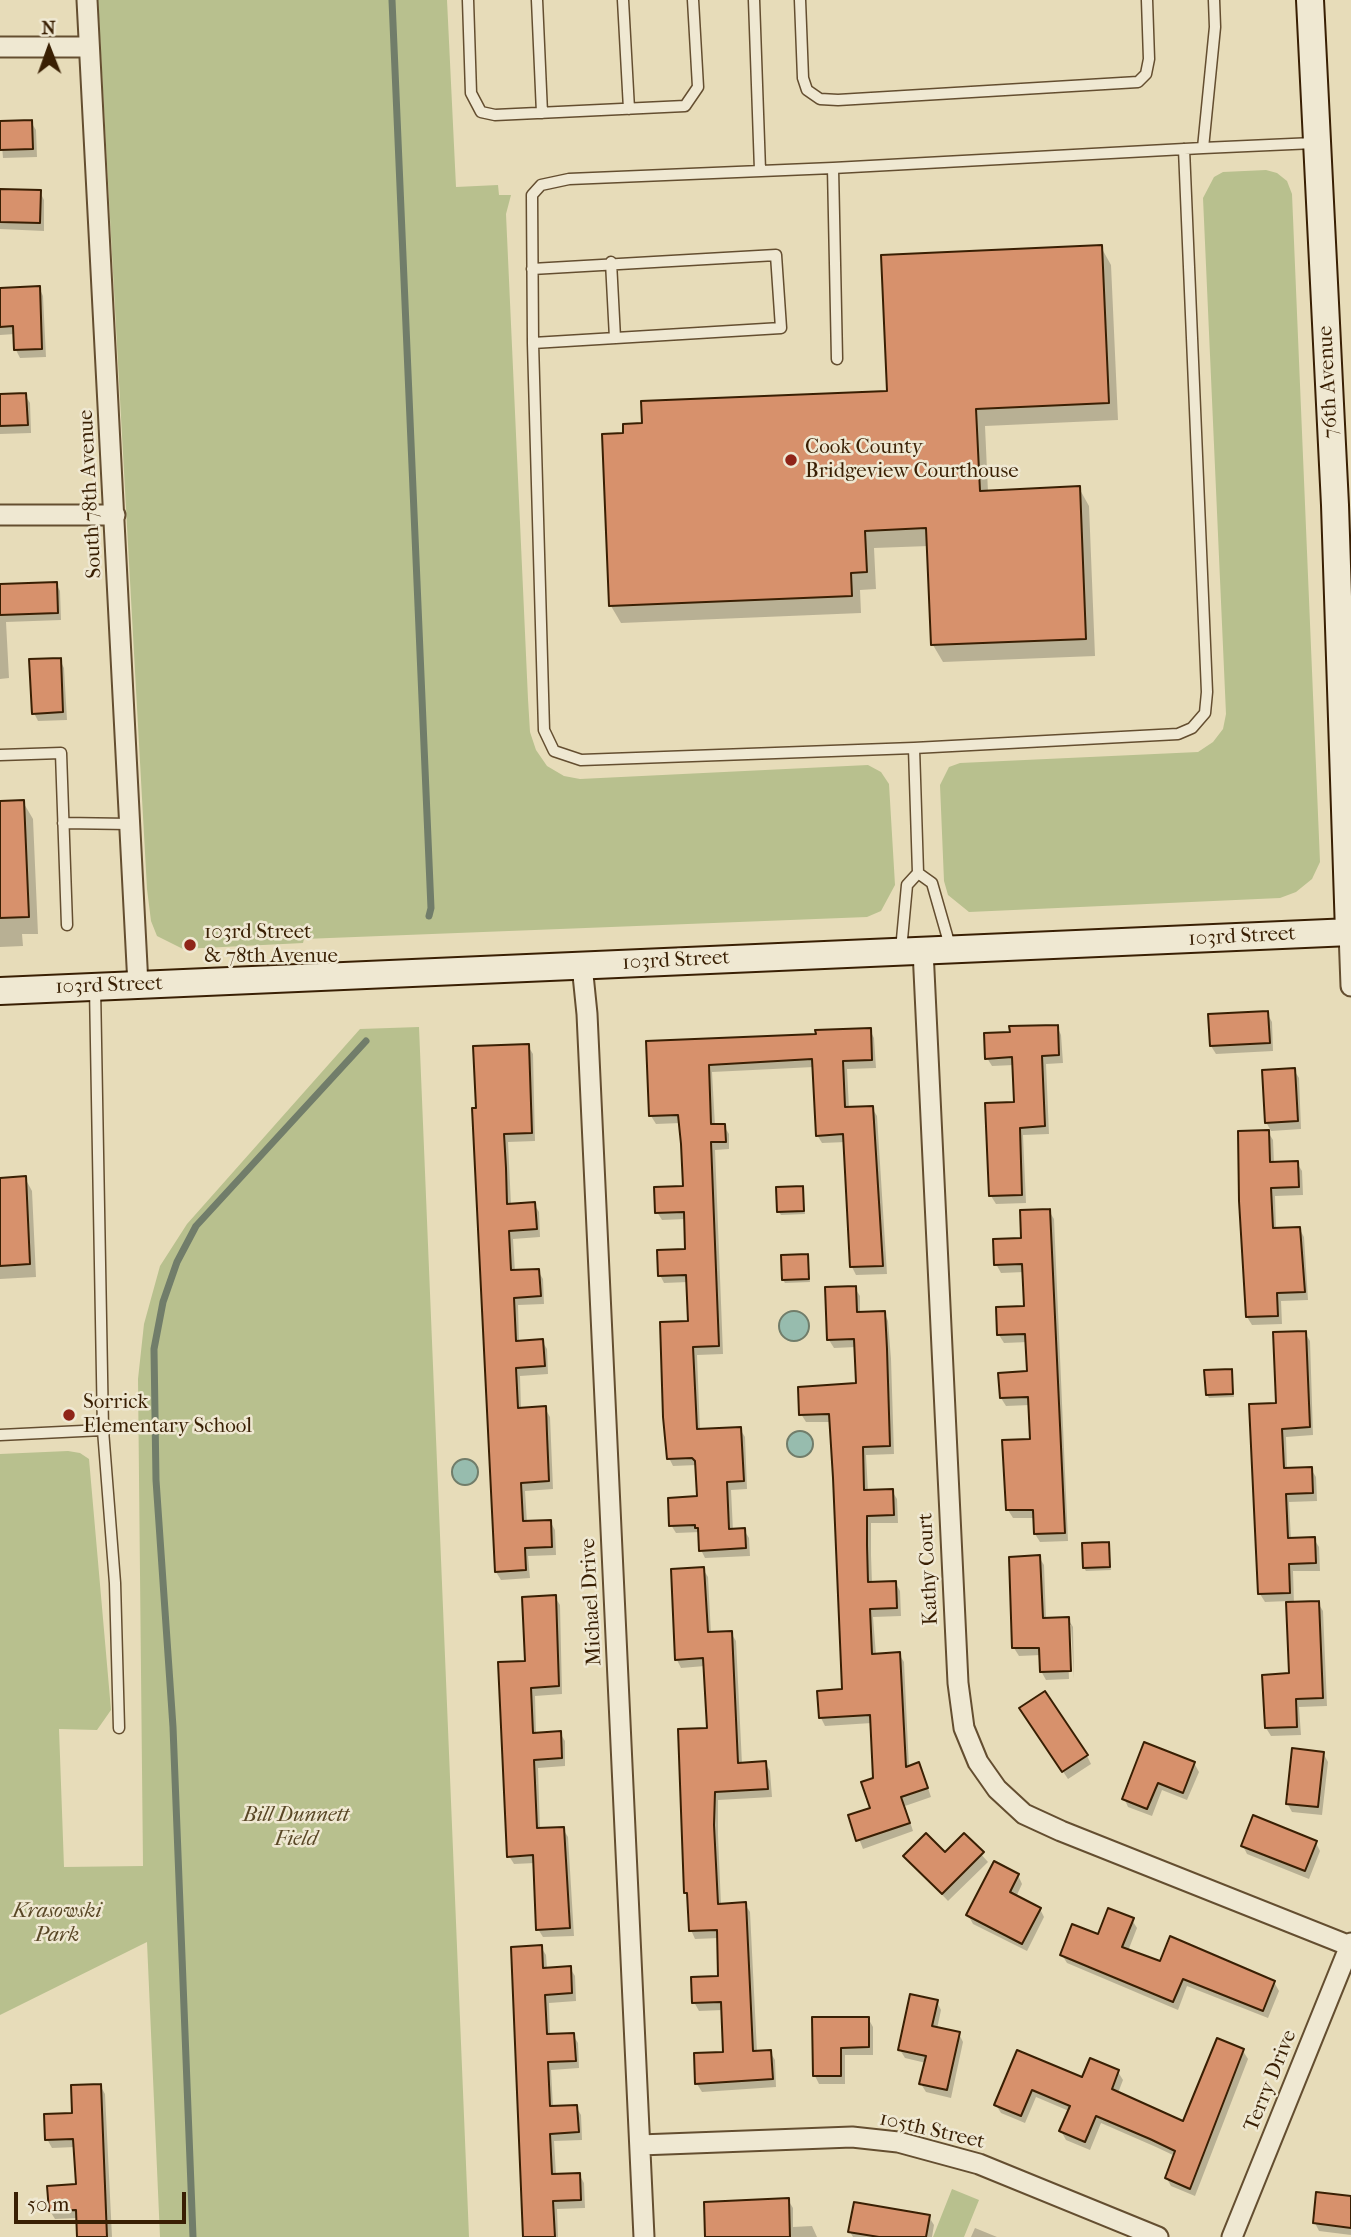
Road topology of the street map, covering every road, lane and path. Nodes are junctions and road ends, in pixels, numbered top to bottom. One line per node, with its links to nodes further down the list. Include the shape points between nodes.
1 (87, 0): 12 (street, South 78th Avenue)
2 (468, 0): 14 (lane, via 475,104 481,112 495,115)
3 (537, 0): 14 (lane)
4 (623, 0): 13 (lane)
5 (693, 0): 13 (lane, via 698,87 692,98 685,106)
6 (754, 0): 19 (lane)
7 (800, 0): 8 (lane, via 807,90 820,99 838,100 1138,82 1146,74 1149,59)
8 (1147, 0)
9 (1214, 0): 16 (lane)
10 (1310, 0): 15 (street, 76th Avenue)
11 (0, 47): 12 (street)
12 (88, 47): 27 (street, South 78th Avenue)
13 (629, 109): 14 (lane)
14 (542, 113)
15 (1318, 143): 16 (lane); 25 (street, 76th Avenue)
16 (1202, 148): 17 (lane)
17 (1184, 149): 18 (lane); 28 (lane, via 1205,713 1192,728 1178,734)
18 (833, 168): 19 (lane); 24 (lane)
19 (760, 170): 21 (lane, via 569,179 541,185 532,195)
20 (611, 262): 21 (lane); 22 (lane); 22 (lane, via 776,255 781,328)
21 (532, 269): 23 (lane)
22 (615, 338): 23 (lane)
23 (533, 343): 28 (lane, via 544,730 554,751 581,760)
24 (837, 359)
25 (1343, 504): 34 (street, 76th Avenue)
26 (0, 515): 27 (street)
27 (115, 515): 31 (street, South 78th Avenue)
28 (914, 748): 32 (lane)
29 (0, 755): 30 (lane, via 61,753)
30 (64, 823): 31 (lane); 33 (lane)
31 (130, 824): 38 (street, South 78th Avenue)
32 (918, 873): 35 (lane, via 932,883); 36 (lane, via 906,885)
33 (67, 925)
34 (1350, 932): 35 (street, 103rd Street); 39 (street)
35 (951, 950): 36 (street, 103rd Street)
36 (912, 951): 37 (street, 103rd Street); 45 (street, Kathy Court, via 958,1683 964,1728 978,1762 1024,1814)
37 (582, 965): 38 (street, 103rd Street); 46 (street, Michael Drive)
38 (138, 985): 40 (street, 103rd Street)
39 (1351, 986)
40 (95, 987): 41 (street, 103rd Street); 42 (lane)
41 (0, 990)
42 (103, 1430): 43 (lane); 44 (lane, via 115,1583)
43 (0, 1435)
44 (119, 1728)
45 (1351, 1944): 49 (street, Terry Drive)
46 (640, 2145): 47 (street, Michael Drive); 48 (street, 105th Street, via 852,2137 898,2142 979,2164)
47 (644, 2237)
48 (1158, 2237)
49 (1232, 2237)

